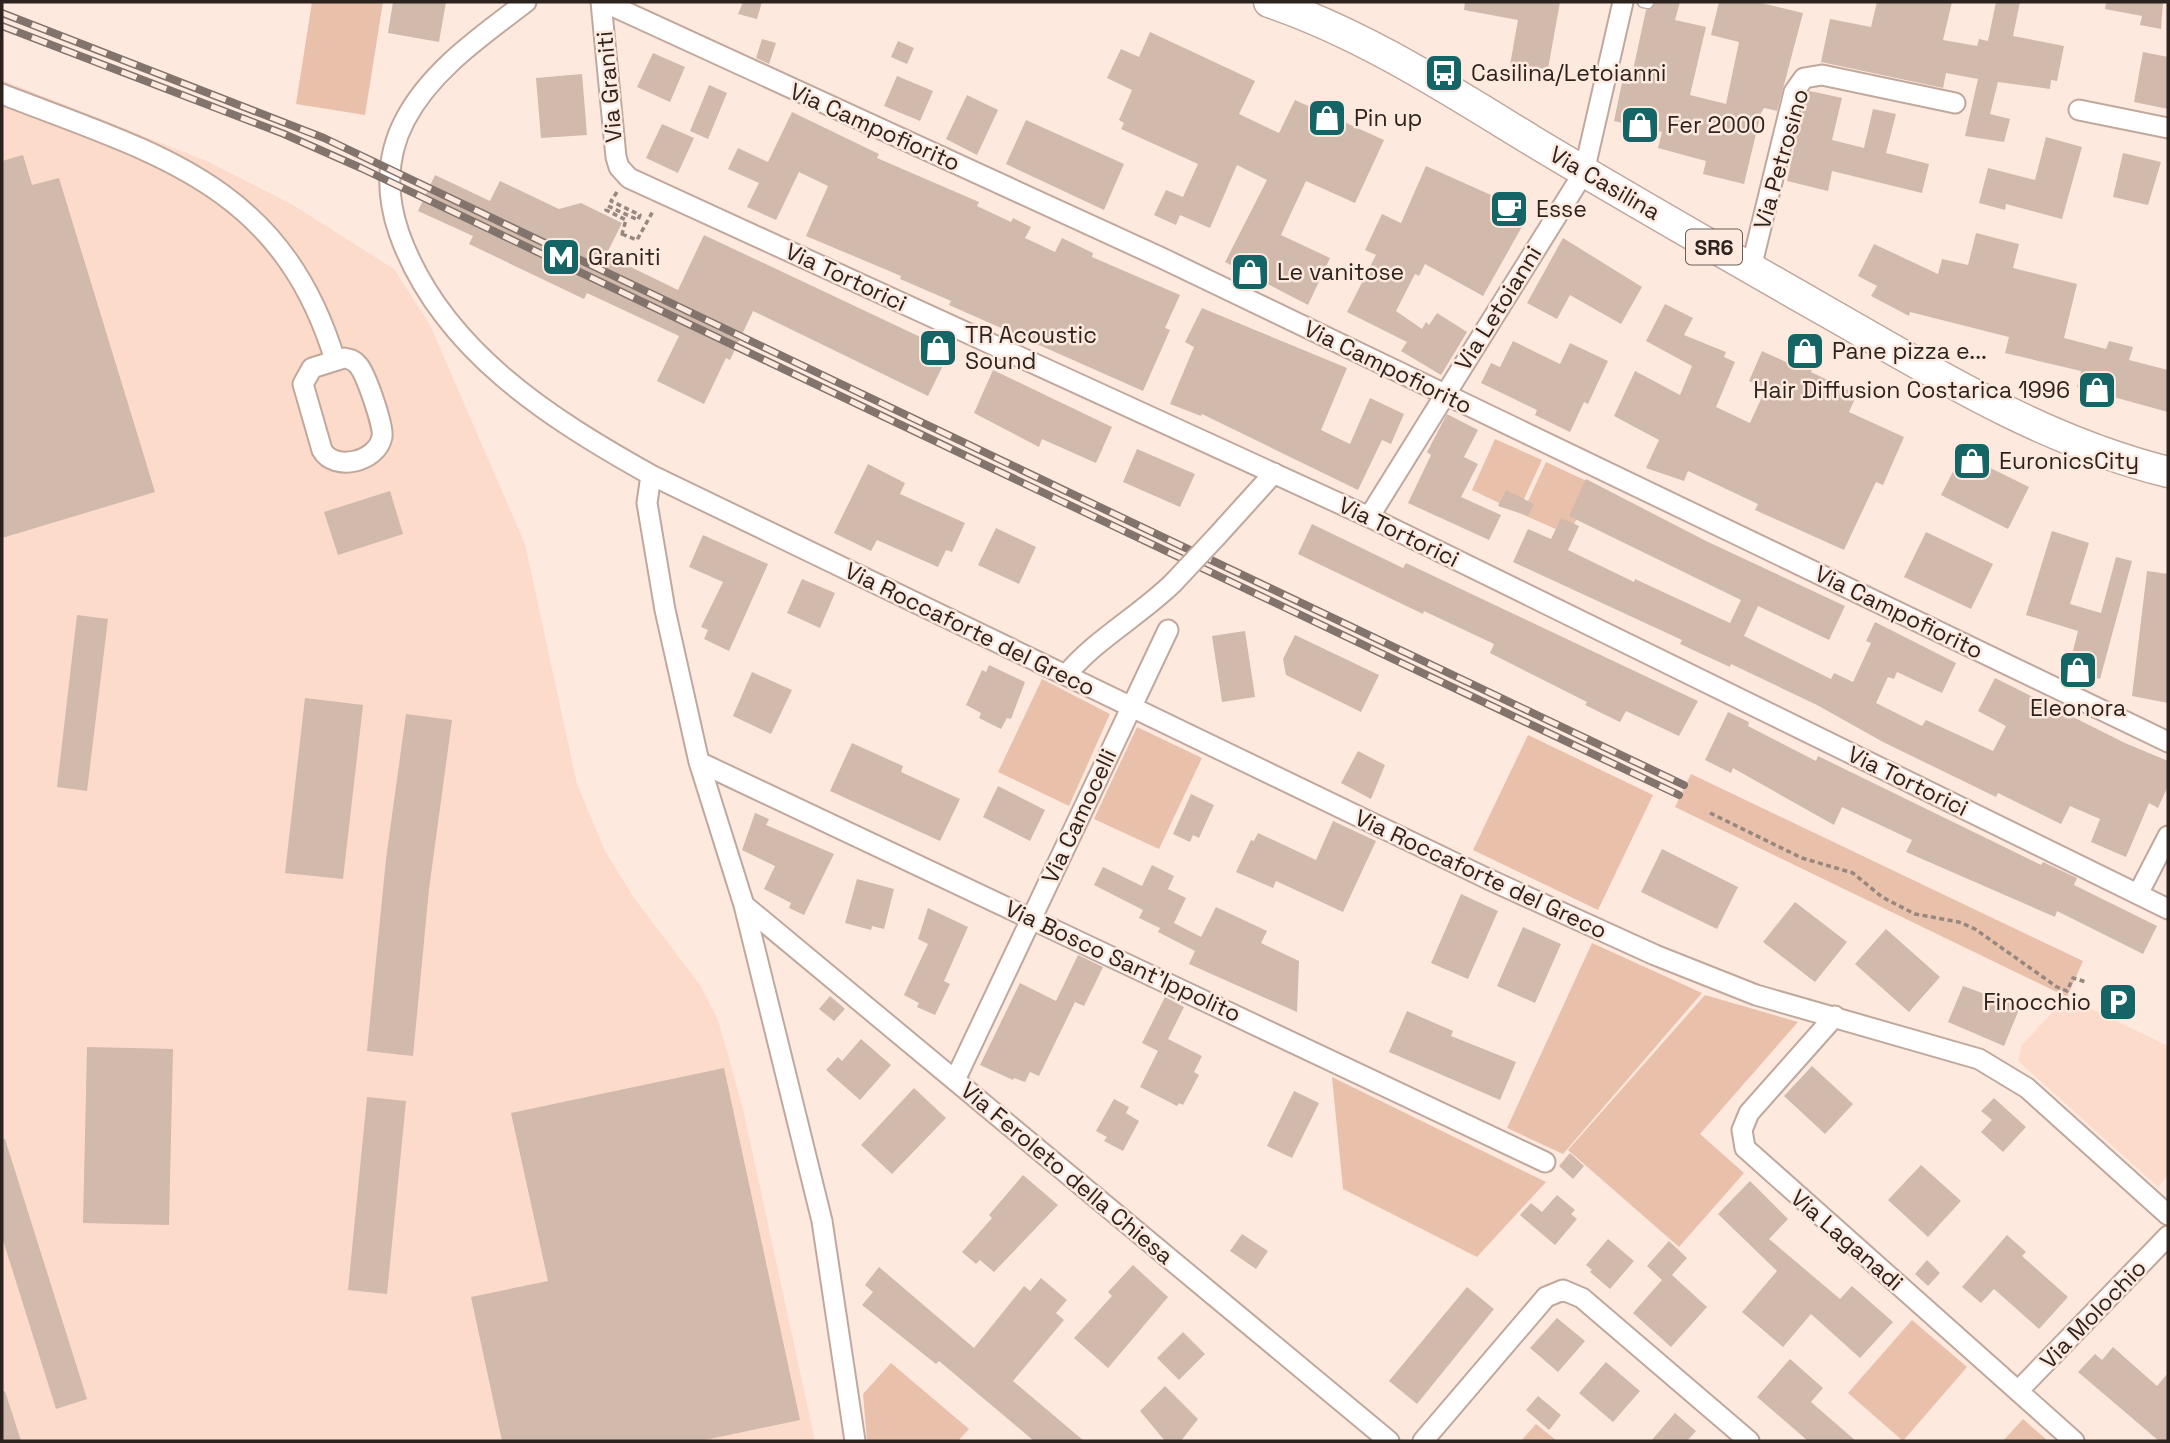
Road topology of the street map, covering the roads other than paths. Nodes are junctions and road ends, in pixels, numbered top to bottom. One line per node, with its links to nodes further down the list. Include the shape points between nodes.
1 (526, 2): 16 (street, Via Roccaforte del Greco, via 450,64 414,105 391,162 392,210 405,250 426,290 480,356 566,425)
2 (603, 2): 10 (street, Via Graniti, via 616,157); 13 (street, Via Campofiorito, via 1140,247)
3 (1269, 2): 9 (main road, Via Casilina / SR6, via 1338,29 1392,57)
4 (1623, 2): 9 (street, Via Letoianni)
5 (2, 94): 12 (street, via 149,152 211,183 238,203 290,264 323,325)
6 (1955, 103): 11 (street, Via Petrosino, via 1822,75 1804,78 1794,92)
7 (2079, 110): 8 (street)
8 (2168, 128)
9 (1584, 172): 11 (main road, Via Casilina / SR6); 13 (street, Via Letoianni)
10 (629, 176): 15 (street, Via Tortorici)
11 (1751, 268): 14 (main road, Via Casilina / SR6, via 2008,414 2082,446)
12 (335, 360): 12 (street, via 312,368 303,388 322,450 328,458 344,463 371,454 380,444 382,432 359,366 350,359)
13 (1444, 393): 17 (street, Via Letoianni); 21 (street, Via Campofiorito)
14 (2168, 472)
15 (1275, 473): 17 (street, Via Tortorici); 19 (street, bridge, via 1173,583 1087,652)
16 (651, 475): 19 (street, Via Roccaforte del Greco); 22 (street, via 647,503)
17 (1369, 517): 24 (street, Via Tortorici)
18 (1168, 630): 20 (street, Via Camocelli)
19 (1066, 675): 20 (street, Via Roccaforte del Greco)
20 (1130, 706): 27 (street, Via Camocelli); 28 (street, Via Roccaforte del Greco, via 1655,955 1748,992)
21 (2168, 742)
22 (699, 762): 25 (street); 27 (street, Via Bosco Sant'Ippolito)
23 (2168, 835): 24 (street)
24 (2138, 894): 26 (street, Via Tortorici)
25 (744, 905): 29 (street, Via Feroleto della Chiesa); 34 (street, via 828,1251)
26 (2168, 909)
27 (1032, 917): 29 (street, Via Camocelli); 30 (street, Via Bosco Sant'Ippolito)
28 (1835, 1016): 31 (street, Via Roccaforte del Greco, via 1965,1053 1999,1069 2027,1088); 33 (street, Via Laganadi, via 1749,1114 1742,1130 1745,1148)
29 (956, 1080): 35 (street, Via Feroleto della Chiesa)
30 (1545, 1162)
31 (2168, 1215)
32 (2168, 1236): 33 (street, Via Molochio)
33 (2018, 1391): 38 (street, Via Laganadi)
34 (855, 1441)
35 (1390, 1441)
36 (1423, 1441): 37 (street, via 1546,1297 1563,1290 1582,1298)
37 (1749, 1441)
38 (2074, 1441)

